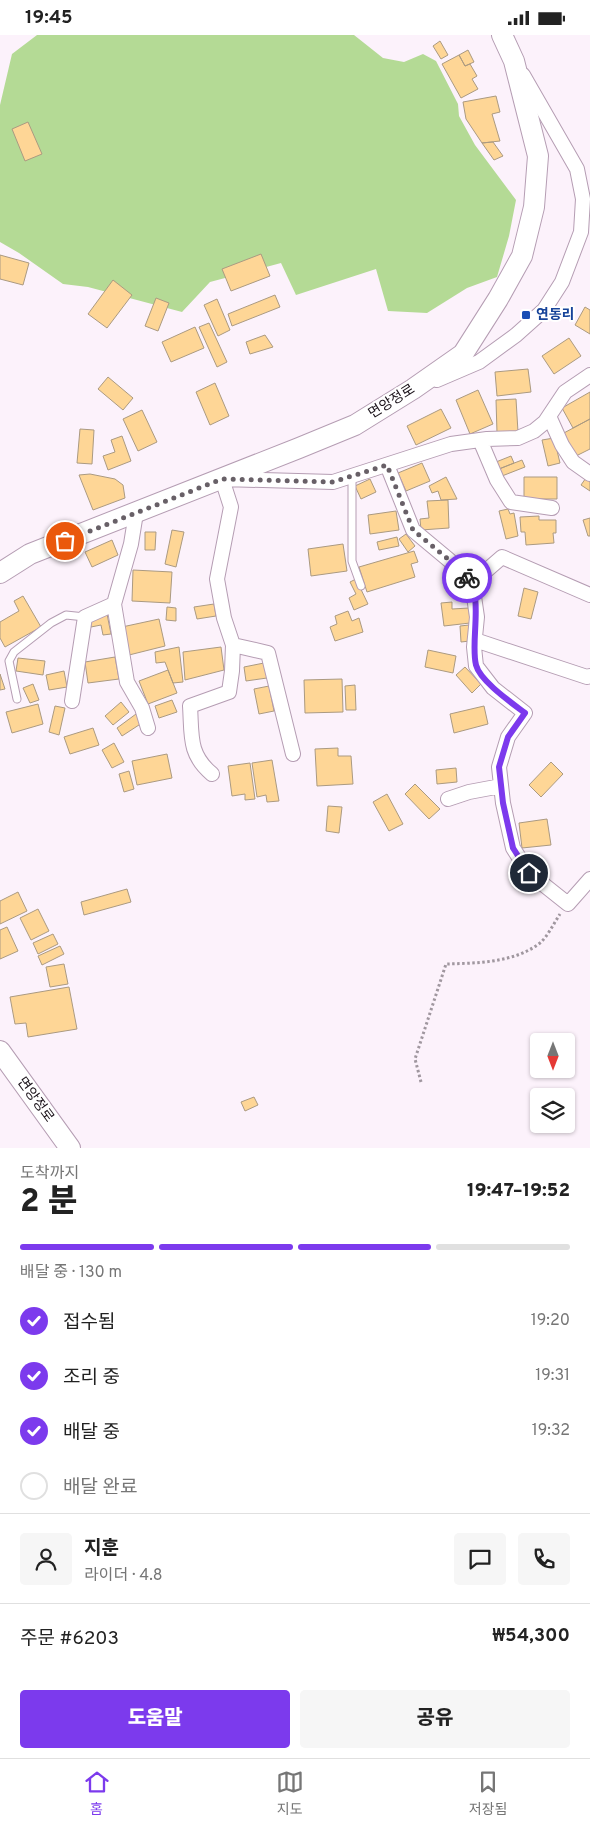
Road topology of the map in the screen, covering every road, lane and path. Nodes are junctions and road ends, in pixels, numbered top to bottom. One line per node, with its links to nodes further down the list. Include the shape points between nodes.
1 (502, 35): 2 (main road, 면앙정로)
2 (511, 54): 3 (street, via 577,169); 5 (main road, 면앙정로, via 538,156 534,207 522,256 462,354)
3 (586, 227): 5 (street, via 581,232 562,282 544,310 479,363)
4 (590, 375): 6 (street, via 565,392)
5 (413, 389): 11 (main road, 면앙정로, via 355,425)
6 (549, 416): 7 (street, via 534,431 518,438); 9 (street, via 573,462)
7 (480, 440): 8 (street, via 451,444); 12 (street, via 497,480 511,502)
8 (387, 465): 10 (street); 15 (street, via 413,530)
9 (590, 474)
10 (352, 476): 11 (street, via 333,482); 16 (lane, via 352,561)
11 (222, 479): 13 (main road, 면앙정로); 21 (street, via 231,507 217,579)
12 (552, 508)
13 (136, 513): 14 (main road, 면앙정로, via 30,554); 18 (street, via 131,545)
14 (0, 573)
15 (472, 583): 17 (street, via 502,557); 20 (street, via 477,617)
16 (361, 586)
17 (590, 595)
18 (114, 604): 19 (street); 25 (street, via 127,682)
19 (85, 617): 23 (lane, via 66,615 14,652 9,661); 24 (street)
20 (475, 640): 22 (street); 28 (street, via 476,666 493,689 525,713 508,737 499,767)
21 (233, 645): 26 (street, via 268,653); 27 (street, via 229,692 190,706 192,746 201,765)
22 (590, 676)
23 (17, 699)
24 (72, 701)
25 (148, 728)
26 (293, 754)
27 (212, 774)
28 (501, 786): 29 (street); 31 (street, via 513,848 529,873)
29 (448, 799)
30 (590, 879): 31 (street)
31 (568, 903): 33 (path, via 541,942 521,954 482,963 446,964 415,1059)
32 (0, 1051): 34 (main road, 면앙정로)
33 (421, 1082)
34 (70, 1148)

